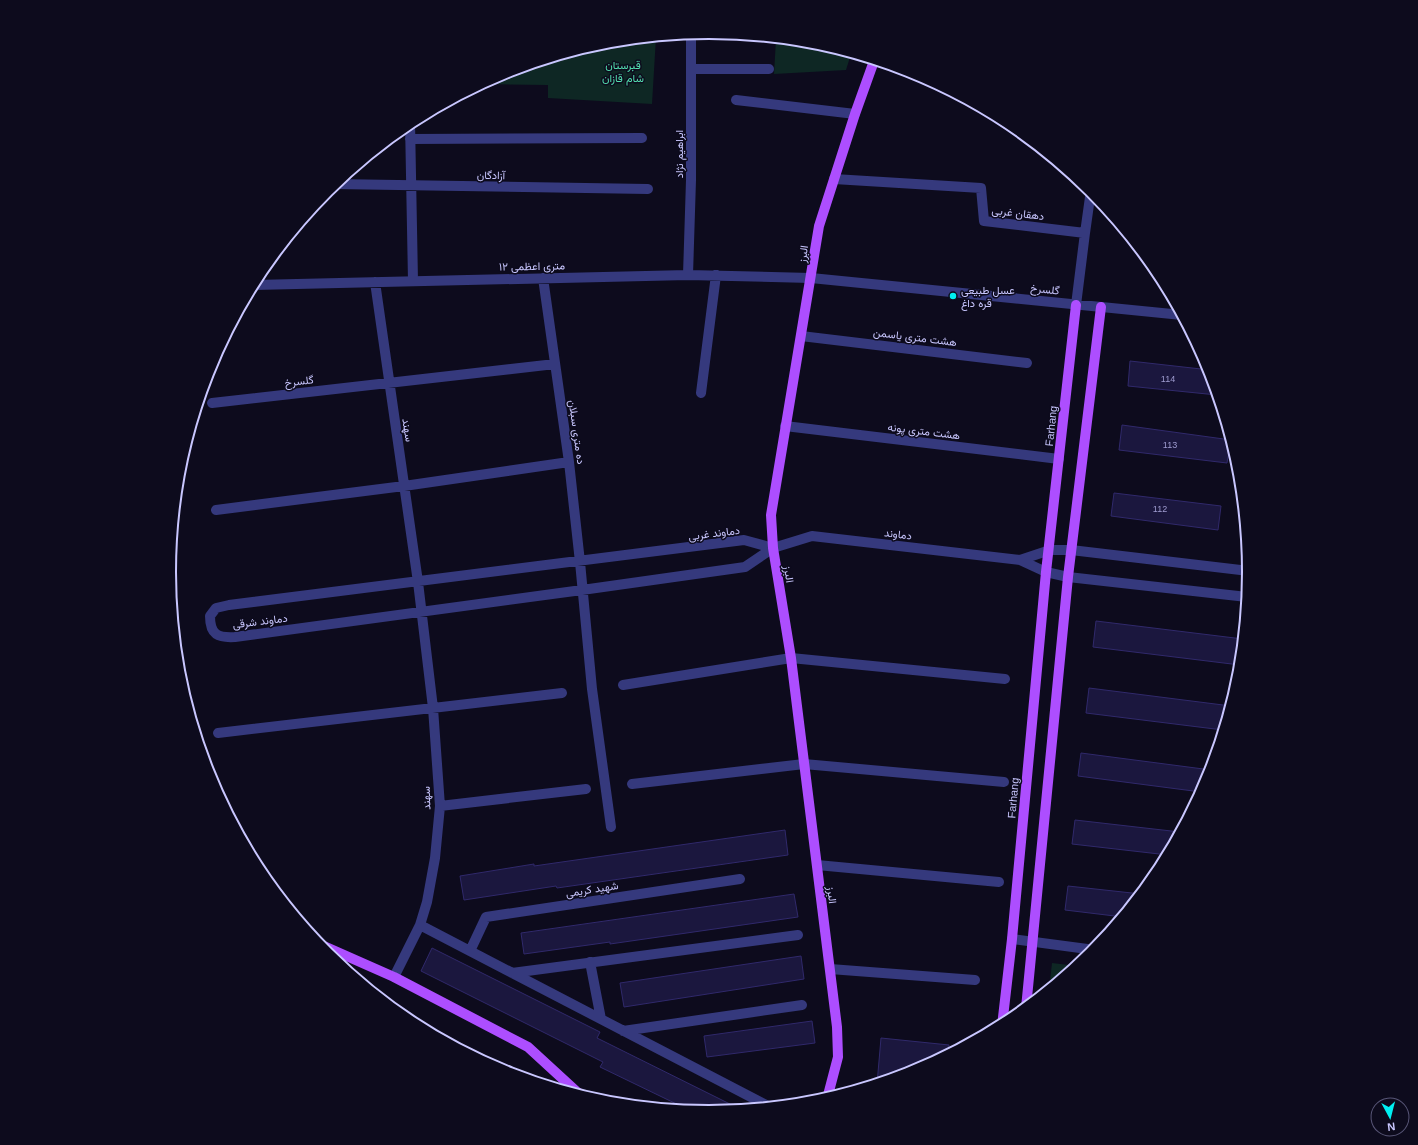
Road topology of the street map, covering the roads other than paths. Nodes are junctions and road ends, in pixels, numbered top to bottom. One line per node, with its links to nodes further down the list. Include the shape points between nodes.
1 (692, 39): 3 (street, ابراهیم نژاد)
2 (872, 65): 6 (main road, البرز)
3 (692, 69): 4 (street); 16 (street, ابراهیم نژاد)
4 (769, 69)
5 (736, 100): 6 (street)
6 (855, 114): 10 (main road, البرز)
7 (410, 131): 9 (street)
8 (642, 138): 9 (street)
9 (410, 139): 12 (street)
10 (834, 179): 15 (street, دهقان غربی, via 981,188 984,221); 19 (main road, البرز, via 819,226)
11 (343, 184): 12 (street, آزادگان)
12 (411, 186): 13 (street, آزادگان); 20 (street)
13 (648, 189)
14 (1090, 199): 15 (street)
15 (1086, 233): 23 (street)
16 (688, 275): 17 (street, ۱۲ متری اعظمی); 18 (street, ۱۲ متری اعظمی)
17 (716, 275): 19 (street, ۱۲ متری اعظمی); 30 (street)
18 (543, 278): 20 (street, ۱۲ متری اعظمی); 28 (street, ده متری سبلان)
19 (812, 278): 23 (street, گلسرخ); 26 (main road, البرز)
20 (413, 281): 21 (street, ۱۲ متری اعظمی)
21 (375, 282): 22 (street, ۱۲ متری اعظمی); 29 (street, سهند)
22 (260, 285)
23 (1076, 305): 24 (street, گلسرخ); 33 (main road, Farhang)
24 (1102, 307): 25 (street, گلسرخ); 39 (main road)
25 (1176, 315)
26 (801, 336): 27 (street, هشت متری یاسمن); 32 (main road, البرز)
27 (1027, 363)
28 (555, 364): 29 (street, گلسرخ); 34 (street, ده متری سبلان)
29 (389, 382): 31 (street, گلسرخ); 35 (street, سهند)
30 (701, 392)
31 (212, 403)
32 (785, 426): 33 (street, هشت متری پونه); 37 (main road, البرز, via 771,515)
33 (1059, 459): 38 (main road, Farhang)
34 (569, 462): 35 (street); 41 (street, ده متری سبلان)
35 (404, 486): 36 (street); 45 (street, سهند)
36 (216, 510)
37 (773, 548): 40 (street, دماوند, via 812,536); 41 (street, دماوند غربی, via 744,540); 46 (street, via 745,567); 49 (main road, البرز)
38 (1050, 550): 39 (street); 40 (street); 43 (main road, Farhang)
39 (1071, 550): 42 (street); 44 (main road)
40 (1020, 560): 43 (street)
41 (580, 562): 45 (street, دماوند غربی); 46 (street, ده متری سبلان)
42 (1242, 570)
43 (1046, 572): 44 (street); 66 (main road, Farhang)
44 (1068, 577): 47 (street); 67 (main road)
45 (418, 582): 48 (street, سهند); 48 (street, دماوند شرقی, via 229,605 216,608 210,616 210,625 214,633 223,638)
46 (582, 590): 48 (street); 60 (street, ده متری سبلان, via 592,689)
47 (1241, 596)
48 (422, 612): 53 (street, سهند)
49 (791, 658): 50 (street); 51 (street); 55 (main road, البرز)
50 (1005, 679)
51 (624, 686)
52 (562, 693): 53 (street)
53 (433, 708): 54 (street); 59 (street, سهند)
54 (218, 733)
55 (804, 764): 56 (street); 57 (street); 61 (main road, البرز)
56 (1004, 782)
57 (632, 784)
58 (586, 789): 59 (street)
59 (440, 806): 64 (street, سهند, via 435,858)
60 (611, 827)
61 (817, 865): 63 (street); 72 (main road, البرز)
62 (740, 879): 70 (street, شهید کریمی, via 486,917)
63 (999, 882)
64 (420, 925): 70 (street); 74 (street, سهند)
65 (798, 935): 71 (street)
66 (1012, 940): 67 (street); 78 (main road, Farhang)
67 (1033, 942): 68 (street); 76 (main road)
68 (1087, 949)
69 (332, 950): 74 (main road)
70 (470, 951): 73 (street)
71 (590, 962): 73 (street); 79 (street)
72 (830, 969): 75 (street); 82 (main road, البرز, via 838,1057)
73 (512, 973): 79 (street)
74 (394, 978): 81 (main road, via 528,1047)
75 (975, 980)
76 (1027, 1001)
77 (802, 1006): 80 (street)
78 (1003, 1017)
79 (601, 1019): 80 (street)
80 (623, 1031): 83 (street)
81 (573, 1089)
82 (829, 1092)
83 (762, 1103)

